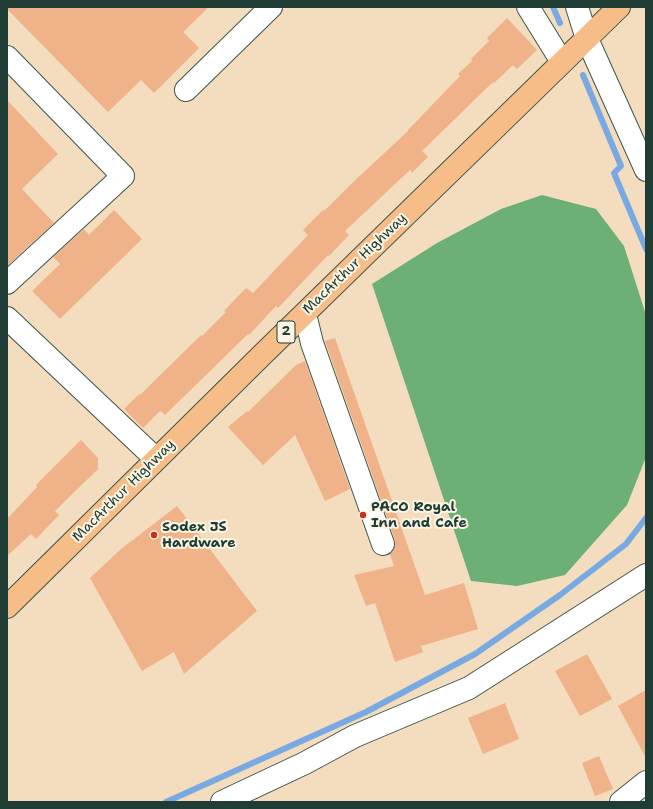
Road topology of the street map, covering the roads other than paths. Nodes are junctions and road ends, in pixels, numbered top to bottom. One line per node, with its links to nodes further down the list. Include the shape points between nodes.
1 (271, 7): 8 (street)
2 (528, 7): 7 (street)
3 (577, 7): 5 (street)
4 (619, 7): 5 (highway, MacArthur Highway / 2)
5 (586, 39): 7 (highway, MacArthur Highway / 2); 9 (street)
6 (7, 57): 10 (street, via 123,176)
7 (562, 62): 11 (highway, MacArthur Highway / 2)
8 (186, 90)
9 (646, 170)
10 (7, 284)
11 (305, 314): 13 (highway, MacArthur Highway / 2); 14 (street, via 312,343)
12 (7, 318): 13 (street)
13 (156, 459): 16 (highway, MacArthur Highway / 2)
14 (383, 544)
15 (646, 575): 18 (street, via 468,688 355,736)
16 (7, 607)
17 (646, 782): 19 (street)
18 (222, 802)
19 (621, 802)

